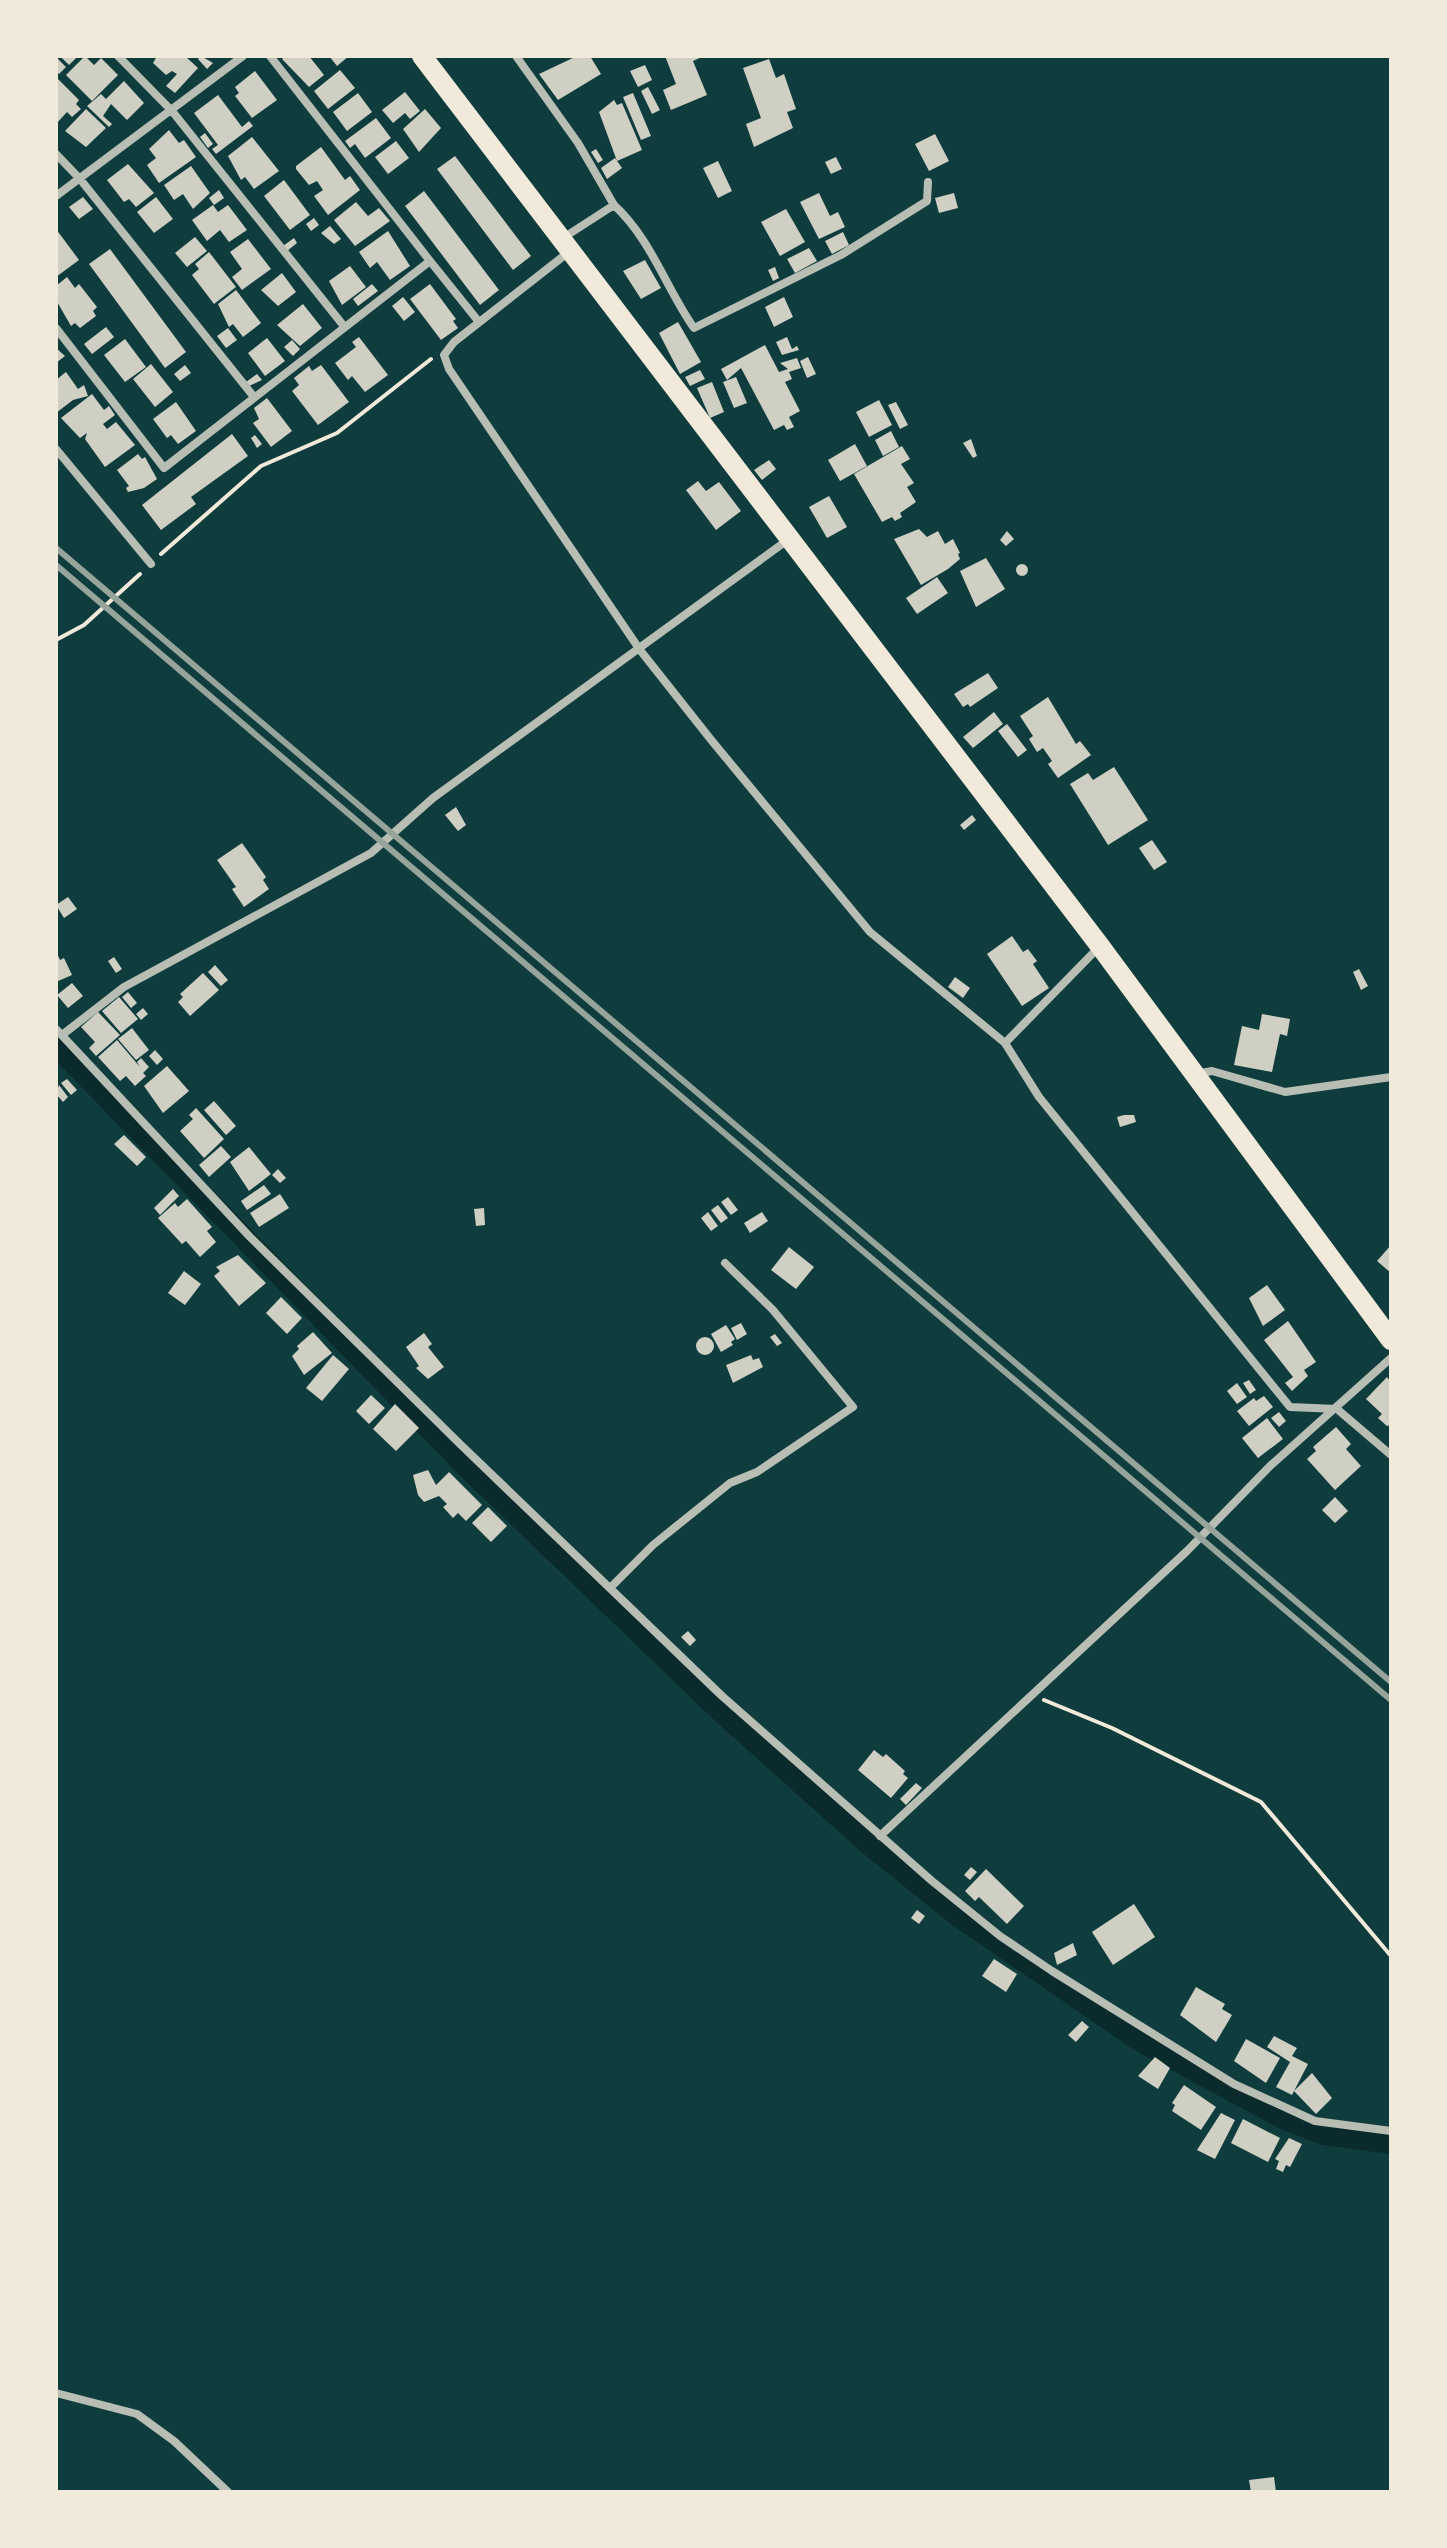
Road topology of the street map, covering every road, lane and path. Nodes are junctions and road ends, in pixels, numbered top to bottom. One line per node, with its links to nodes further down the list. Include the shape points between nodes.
1 (118, 56): 6 (street)
2 (243, 56): 6 (street)
3 (270, 56): 13 (street)
4 (422, 56): 12 (main road)
5 (516, 56): 11 (street)
6 (172, 111): 8 (street); 15 (street)
7 (56, 154): 8 (street)
8 (80, 179): 10 (street); 18 (street)
9 (928, 182): 11 (street, via 927,201 901,218 841,255 694,328 645,241)
10 (56, 196)
11 (614, 205): 12 (street)
12 (566, 244): 14 (street); 20 (main road)
13 (430, 261): 14 (street); 15 (street)
14 (479, 322): 17 (street)
15 (343, 325): 18 (street)
16 (56, 328): 18 (street, via 164,468)
17 (444, 355): 21 (path, via 430,359 337,433 261,466); 23 (street)
18 (254, 397)
19 (56, 449): 21 (street)
20 (789, 539): 23 (street); 24 (main road)
21 (151, 564): 22 (path, via 84,625)
22 (56, 640)
23 (640, 650): 25 (street, via 433,798 371,853 124,987); 26 (street, via 870,932)
24 (1100, 946): 26 (street); 27 (main road)
25 (59, 1032): 34 (street, via 250,1237)
26 (1005, 1043): 32 (street, via 1039,1097 1290,1407)
27 (1195, 1075): 28 (street, via 1212,1071 1285,1092); 30 (main road)
28 (1391, 1077)
29 (725, 1263): 34 (street, via 773,1310 853,1407 757,1472 730,1483)
30 (1391, 1340)
31 (1391, 1358): 32 (street)
32 (1337, 1409): 33 (street); 35 (street, via 1270,1466)
33 (1391, 1455)
34 (611, 1587): 36 (street, via 722,1696)
35 (1036, 1693): 36 (street); 37 (path, via 1051,1705 1112,1728 1261,1802)
36 (880, 1836): 38 (street, via 1000,1936 1234,2084 1315,2121)
37 (1391, 1956)
38 (1391, 2131)
39 (56, 2393): 40 (street, via 137,2414)
40 (228, 2492)

